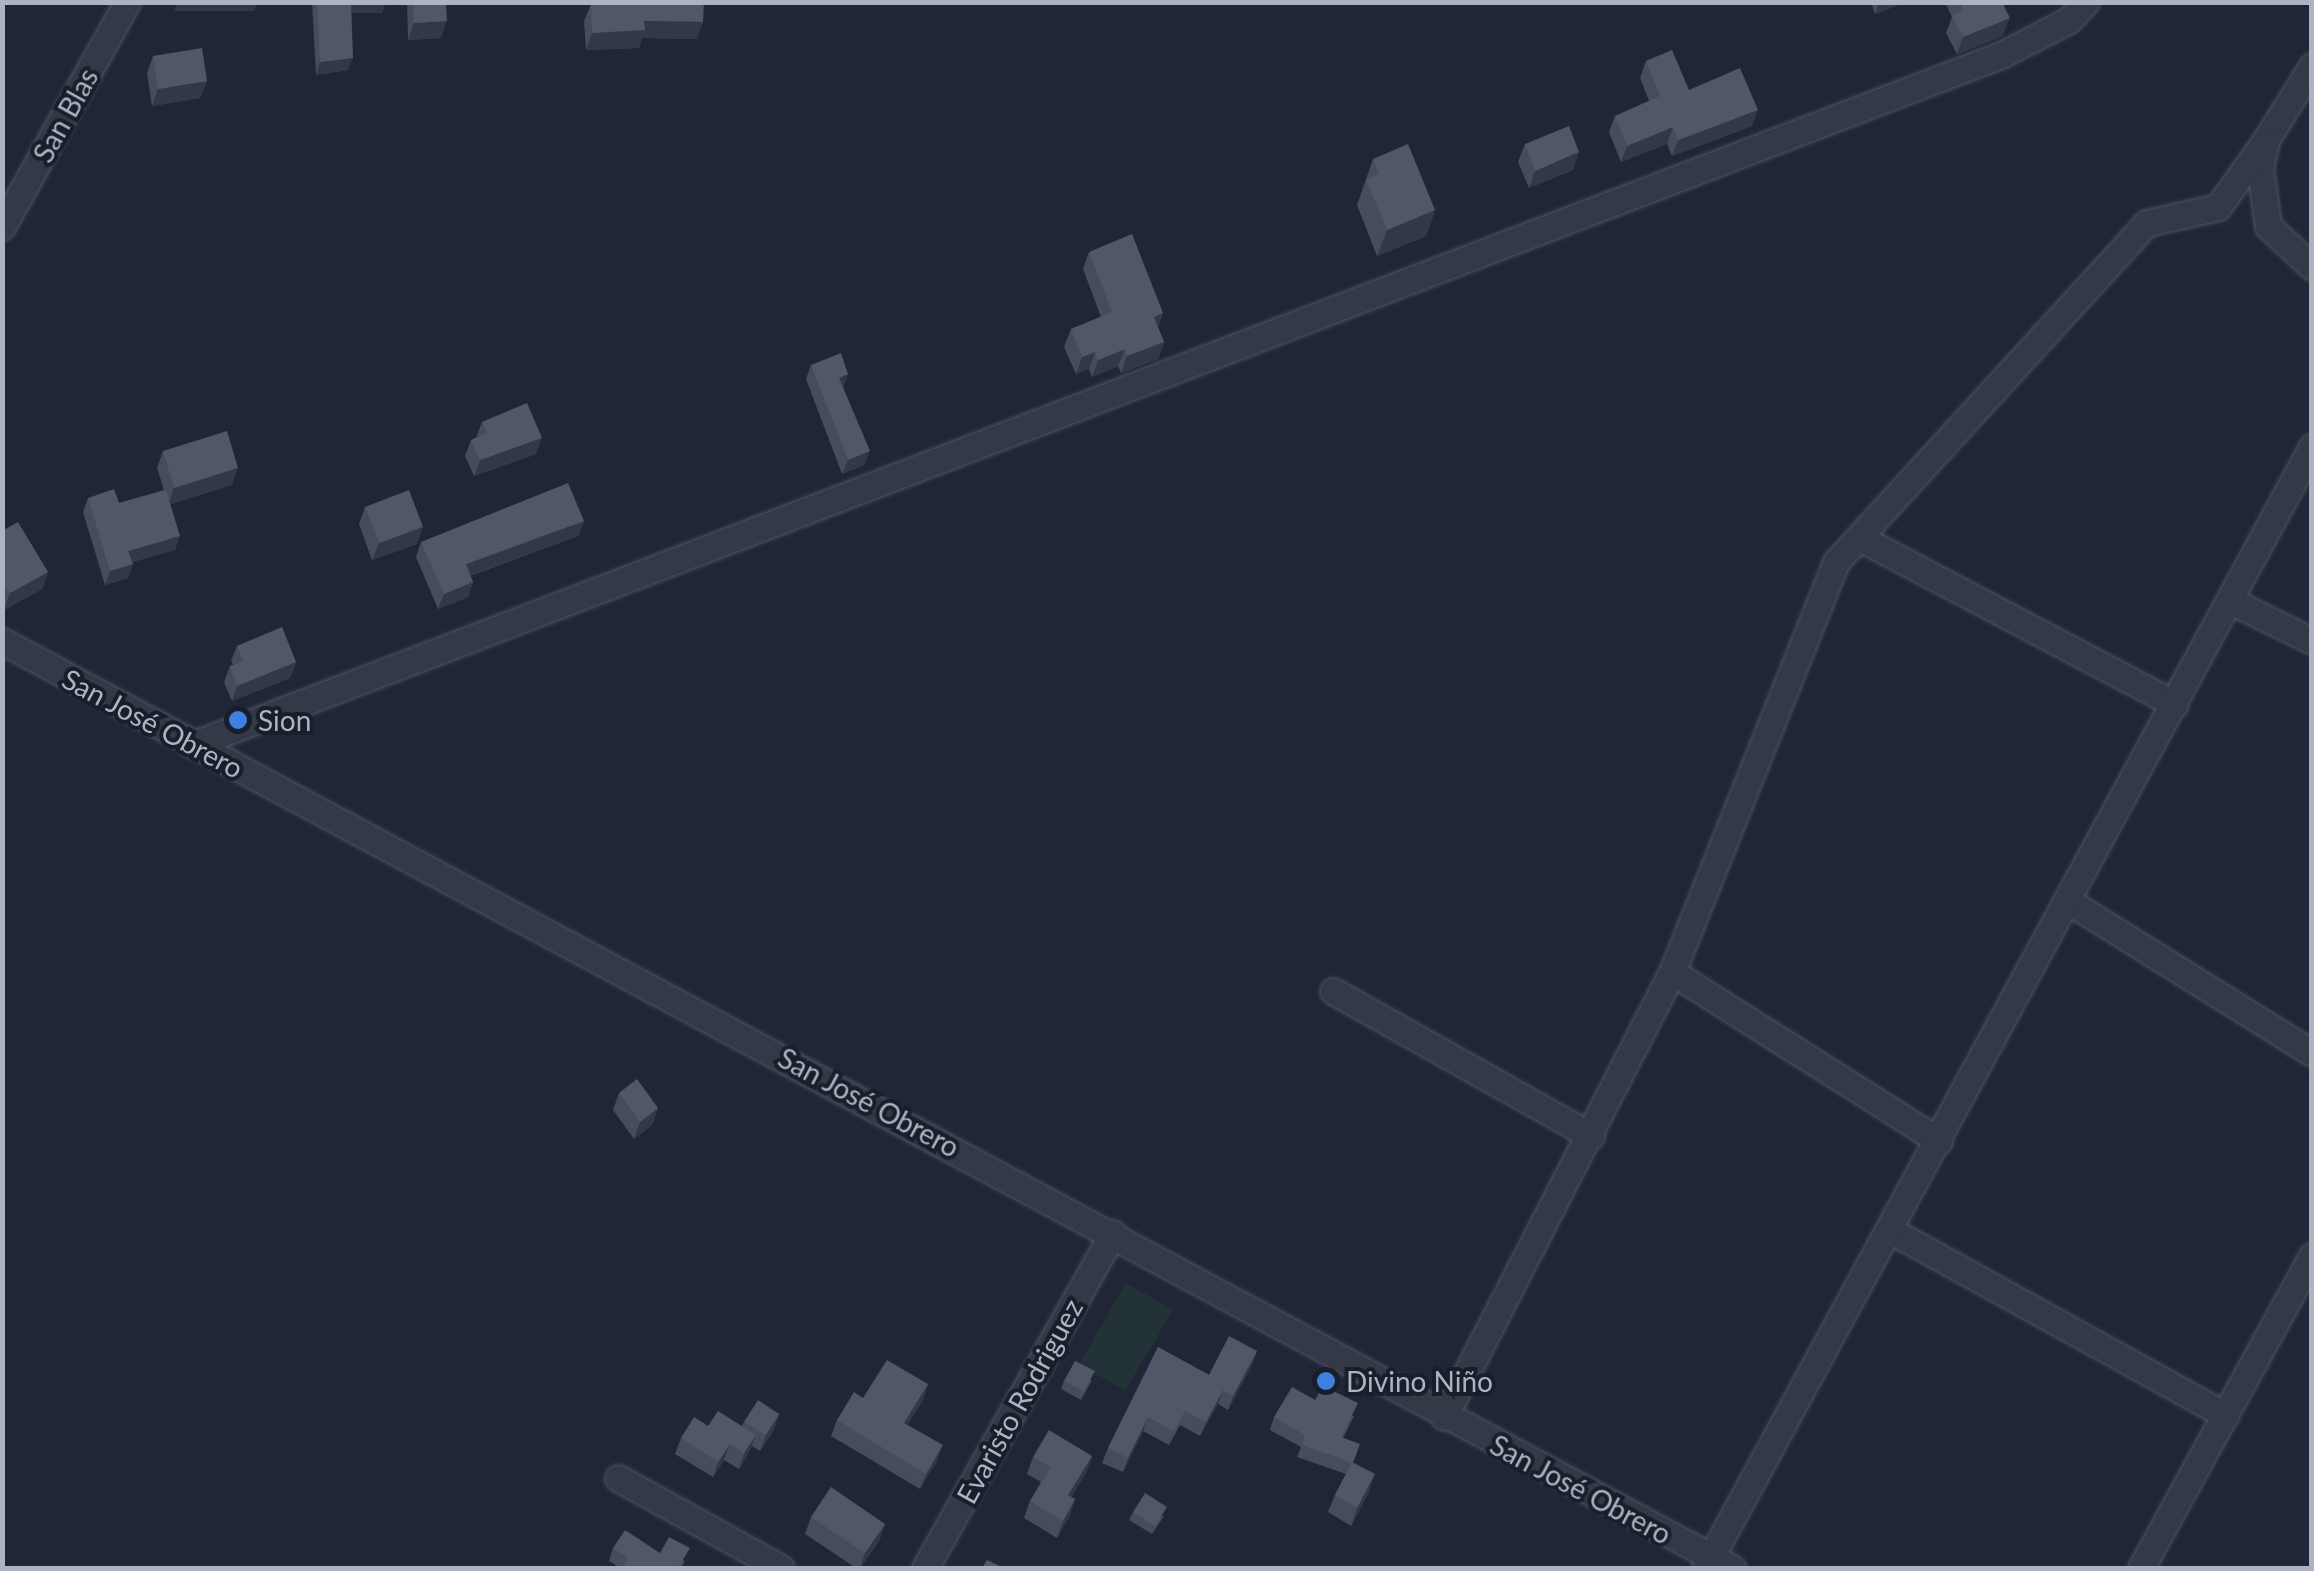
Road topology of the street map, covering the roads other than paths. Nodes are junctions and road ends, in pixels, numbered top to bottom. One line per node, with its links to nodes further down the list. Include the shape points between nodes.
1 (127, 2): 5 (street, San Blas)
2 (2086, 2): 13 (street, via 2069,20 2004,54)
3 (2312, 66): 4 (street)
4 (2266, 140): 6 (street, via 2268,226); 8 (street, via 2218,207 2146,223)
5 (2, 227)
6 (2312, 267)
7 (2312, 447): 9 (street)
8 (1860, 538): 12 (street); 15 (street, via 1836,562)
9 (2230, 601): 11 (street); 12 (street)
10 (2, 641): 13 (street, San José Obrero)
11 (2312, 641)
12 (2175, 704): 14 (street)
13 (192, 745): 21 (street, San José Obrero)
14 (2068, 902): 17 (street); 19 (street)
15 (1672, 972): 18 (street); 19 (street)
16 (1333, 991): 18 (street)
17 (2312, 1054)
18 (1591, 1136): 24 (street)
19 (1938, 1141): 20 (street)
20 (1890, 1230): 23 (street); 26 (street)
21 (1113, 1234): 24 (street, San José Obrero); 28 (street, Evaristo Rodriguez)
22 (2312, 1256): 23 (street)
23 (2225, 1414): 29 (street)
24 (1444, 1417): 26 (street, San José Obrero)
25 (618, 1478): 27 (street)
26 (1717, 1565)
27 (781, 1568)
28 (925, 1568)
29 (2141, 1568)

